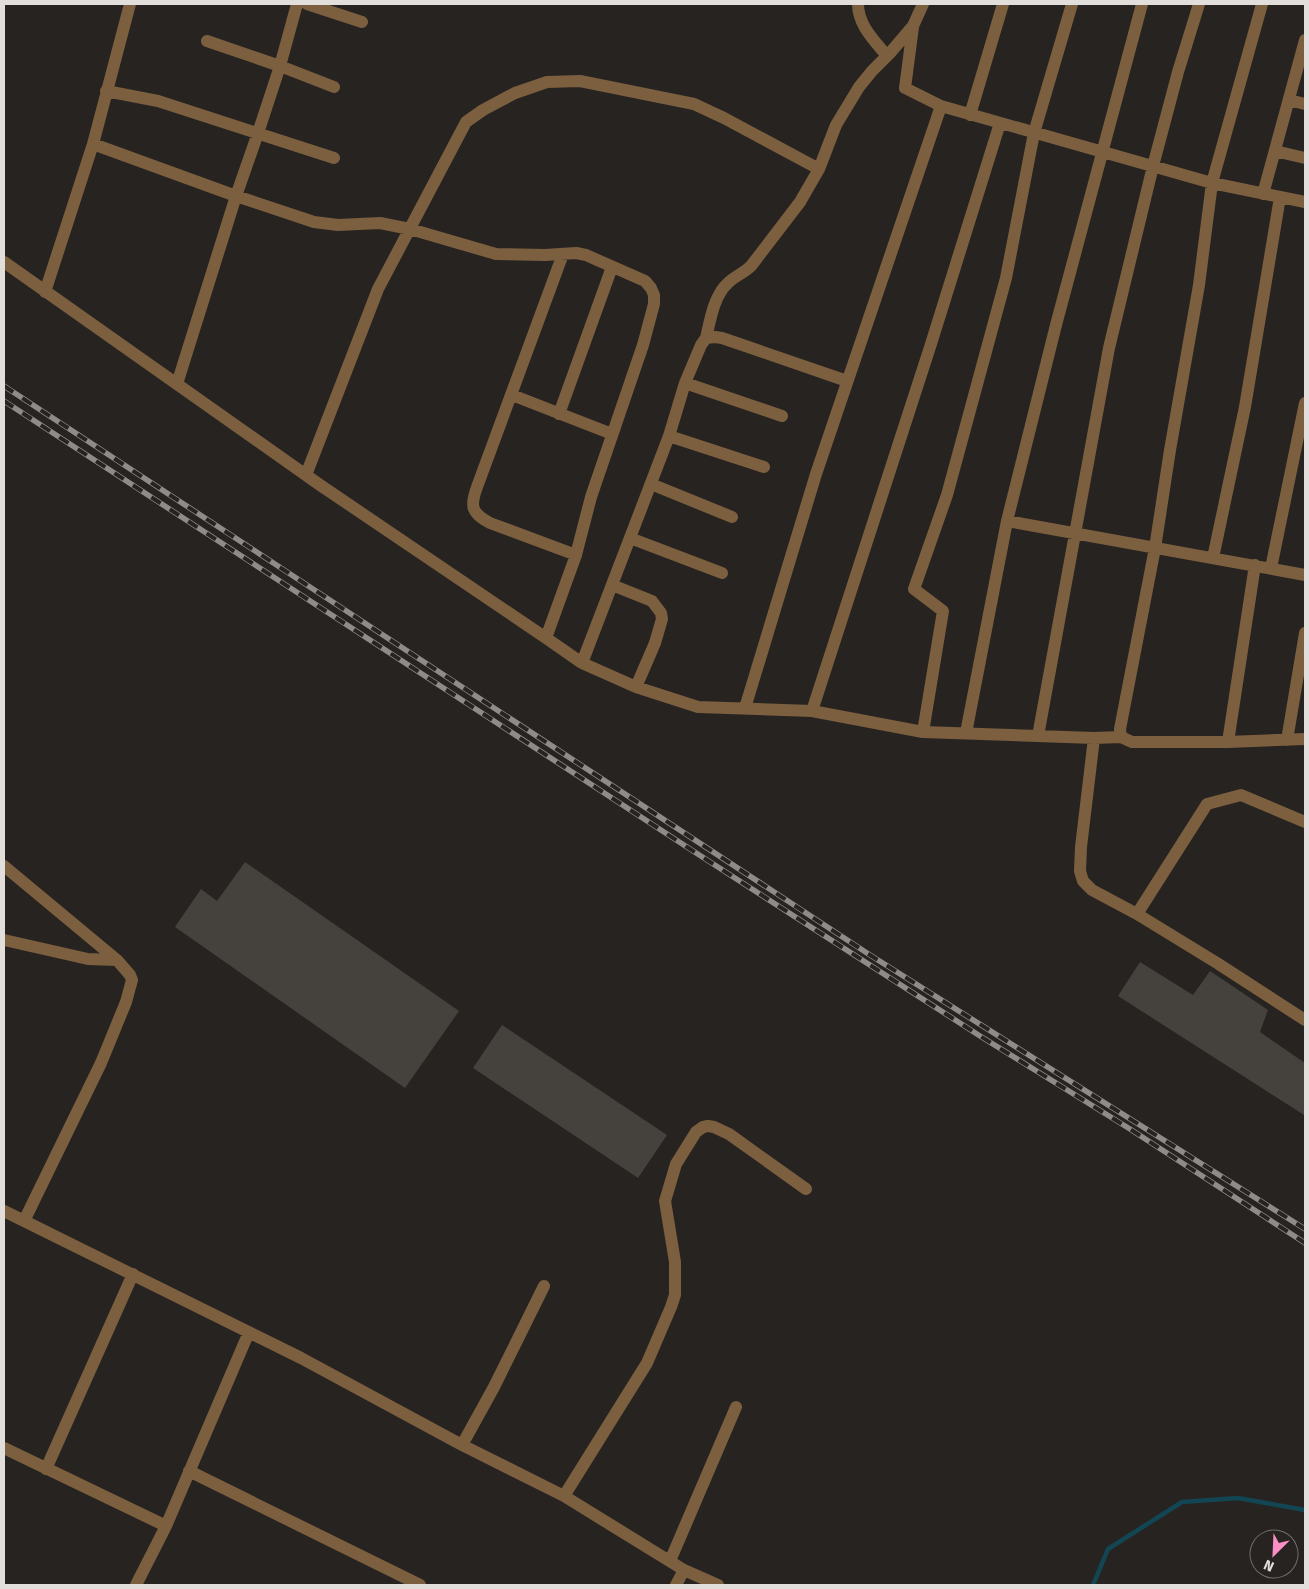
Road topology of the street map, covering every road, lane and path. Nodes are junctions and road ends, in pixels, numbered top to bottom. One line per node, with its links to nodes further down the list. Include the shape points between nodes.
1 (130, 4): 18 (street)
2 (297, 4): 16 (street)
3 (307, 4): 11 (street)
4 (858, 4): 15 (street, via 860,20)
5 (923, 4): 12 (street)
6 (1003, 4): 22 (street)
7 (1072, 4): 25 (street)
8 (1142, 4): 28 (street)
9 (1199, 4): 31 (street)
10 (1262, 4): 33 (street)
11 (362, 22)
12 (914, 26): 15 (street); 21 (street, via 904,88)
13 (208, 40): 16 (street)
14 (1305, 40): 19 (street)
15 (886, 56): 32 (street, via 859,87 836,125)
16 (280, 66): 17 (street); 24 (street)
17 (334, 87)
18 (106, 91): 24 (street, via 158,101); 26 (street)
19 (1289, 100): 20 (street); 27 (street)
20 (1305, 104)
21 (941, 106): 22 (street); 44 (street)
22 (970, 115): 23 (street)
23 (1000, 123): 25 (street); 73 (street)
24 (258, 133): 29 (street); 35 (street)
25 (1034, 133): 28 (street); 74 (street, via 1006,278 947,495 914,589 943,611)
26 (93, 144): 35 (street); 42 (street)
27 (1275, 151): 30 (street); 34 (street)
28 (1101, 152): 31 (street); 57 (street)
29 (334, 158)
30 (1305, 158)
31 (1153, 166): 33 (street); 58 (street, via 1109,348)
32 (819, 169): 38 (street, via 694,104 580,81 547,82 515,93 466,122); 43 (street, via 800,202 751,266 723,288)
33 (1212, 183): 34 (street); 60 (street, via 1199,285)
34 (1263, 194): 36 (street)
35 (236, 196): 38 (street, via 314,222 338,225 380,223); 46 (street)
36 (1280, 197): 37 (street); 62 (street, via 1245,407)
37 (1305, 202)
38 (410, 229): 39 (street, via 496,254); 54 (street, via 378,289)
39 (563, 254): 41 (street, via 586,255); 47 (street)
40 (4, 262): 42 (street)
41 (612, 267): 49 (street); 51 (street, via 645,281 652,288 654,304)
42 (45, 292): 46 (street)
43 (706, 338): 44 (street, via 722,338); 45 (street)
44 (847, 381): 72 (street)
45 (685, 383): 50 (street); 52 (street)
46 (176, 384): 54 (street)
47 (512, 395): 49 (street); 61 (street, via 474,496 474,512 490,523)
48 (1305, 403): 64 (street)
49 (559, 414): 51 (street)
50 (782, 416)
51 (612, 434): 61 (street)
52 (669, 436): 53 (street); 55 (street)
53 (764, 467)
54 (306, 475): 69 (street)
55 (651, 484): 56 (street); 59 (street)
56 (732, 516)
57 (1007, 521): 58 (street); 75 (street)
58 (1074, 533): 60 (street); 76 (street)
59 (630, 538): 65 (street); 67 (street)
60 (1155, 548): 62 (street); 77 (street)
61 (576, 556): 69 (street)
62 (1213, 558): 63 (street)
63 (1255, 565): 64 (street); 81 (street)
64 (1271, 568): 66 (street)
65 (722, 573)
66 (1305, 575)
67 (612, 585): 70 (street); 71 (street, via 652,601 662,612 655,643)
68 (1305, 632): 80 (street)
69 (546, 638): 70 (street)
70 (582, 662): 71 (street)
71 (636, 687): 72 (street, via 698,707)
72 (745, 708): 73 (street)
73 (812, 711): 74 (street)
74 (923, 732): 75 (street)
75 (966, 733): 76 (street)
76 (1038, 736): 78 (street)
77 (1121, 737): 78 (street); 81 (street, via 1132,742)
78 (1094, 738): 84 (street, via 1080,871 1083,881 1092,890)
79 (1305, 739): 80 (street)
80 (1287, 740): 81 (street)
81 (1228, 742)
82 (1305, 822): 84 (street, via 1241,795 1207,804)
83 (4, 866): 86 (street)
84 (1136, 914): 87 (street)
85 (4, 940): 86 (street, via 88,959)
86 (117, 960): 90 (street, via 132,980 126,1002 101,1062)
87 (1305, 1020)
88 (806, 1189): 99 (street, via 729,1134 708,1126 696,1132 676,1164 665,1200 675,1262 675,1295 642,1372)
89 (4, 1211): 90 (street)
90 (24, 1221): 91 (street)
91 (134, 1274): 93 (street); 97 (street)
92 (544, 1286): 95 (street)
93 (249, 1332): 95 (street); 98 (street)
94 (736, 1406): 101 (street)
95 (462, 1445): 99 (street)
96 (4, 1448): 97 (street)
97 (46, 1468): 100 (street)
98 (190, 1471): 100 (street); 104 (street)
99 (564, 1496): 101 (street)
100 (166, 1526): 103 (street)
101 (670, 1561): 102 (street)
102 (684, 1570): 105 (street); 106 (street)
103 (136, 1585)
104 (420, 1585)
105 (676, 1585)
106 (718, 1585)

